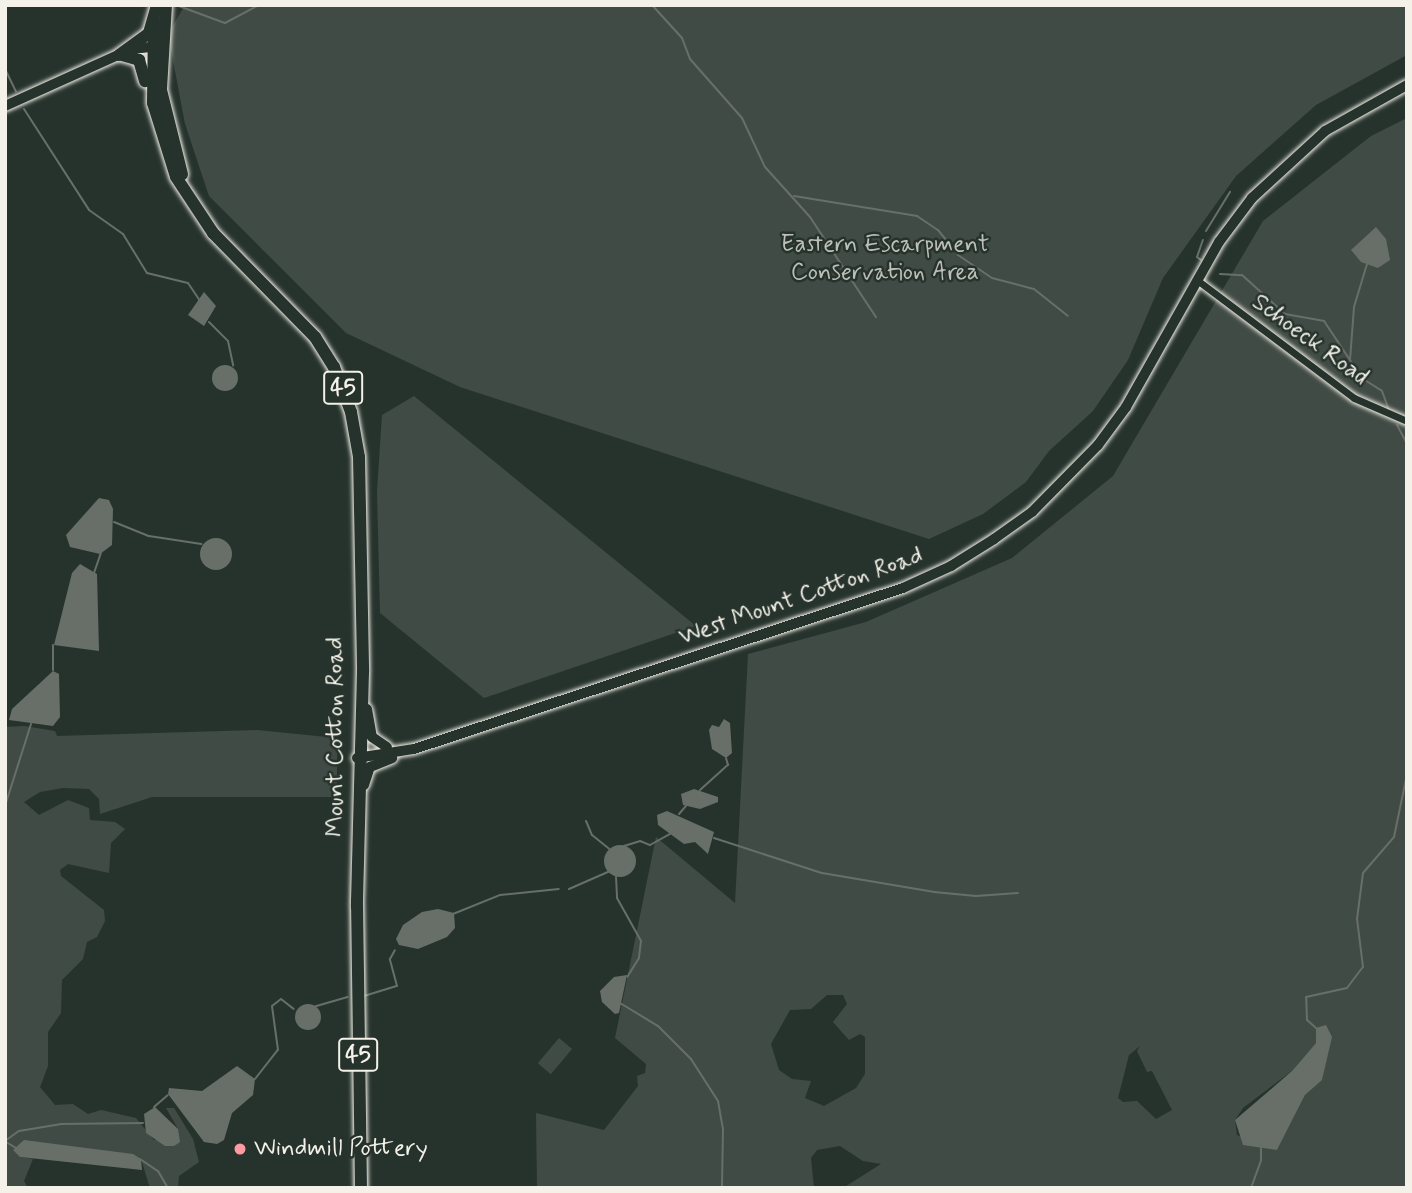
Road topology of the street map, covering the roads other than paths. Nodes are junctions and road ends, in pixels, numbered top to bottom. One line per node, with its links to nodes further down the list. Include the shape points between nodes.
1 (157, 5): 3 (main road, Mount Cotton Road)
2 (164, 5): 4 (main road)
3 (154, 20): 4 (main road, Mount Cotton Road / 45); 5 (main road, via 147,35)
4 (154, 52): 5 (main road); 8 (main road, Mount Cotton Road / 45, via 153,103); 9 (main road, via 179,165)
5 (119, 56): 7 (main road); 8 (main road, via 136,57 142,67 150,121)
6 (1407, 85): 10 (main road, West Mount Cotton Road, via 1367,104 1287,163 1252,198)
7 (5, 106)
8 (166, 154): 9 (main road, Mount Cotton Road / 45, via 189,201)
9 (228, 248): 12 (main road, Mount Cotton Road / 45, via 304,324 341,382 358,449)
10 (1197, 280): 11 (street, Schoeck Road, via 1354,398); 14 (main road, West Mount Cotton Road, via 1126,407 1098,445 1032,512 951,566 903,588 758,637)
11 (1407, 421)
12 (361, 568): 13 (main road, Mount Cotton Road / 45); 16 (main road, Mount Cotton Road / 45)
13 (363, 672): 15 (main road, via 369,732); 16 (main road, Mount Cotton Road / 45)
14 (418, 746): 15 (main road); 16 (main road); 17 (main road, via 370,767)
15 (387, 747): 16 (main road)
16 (360, 755): 17 (main road, Mount Cotton Road / 45); 18 (main road, Mount Cotton Road / 45)
17 (363, 786): 18 (main road, Mount Cotton Road)
18 (358, 907): 19 (main road, Mount Cotton Road / 45)
19 (360, 1188)

